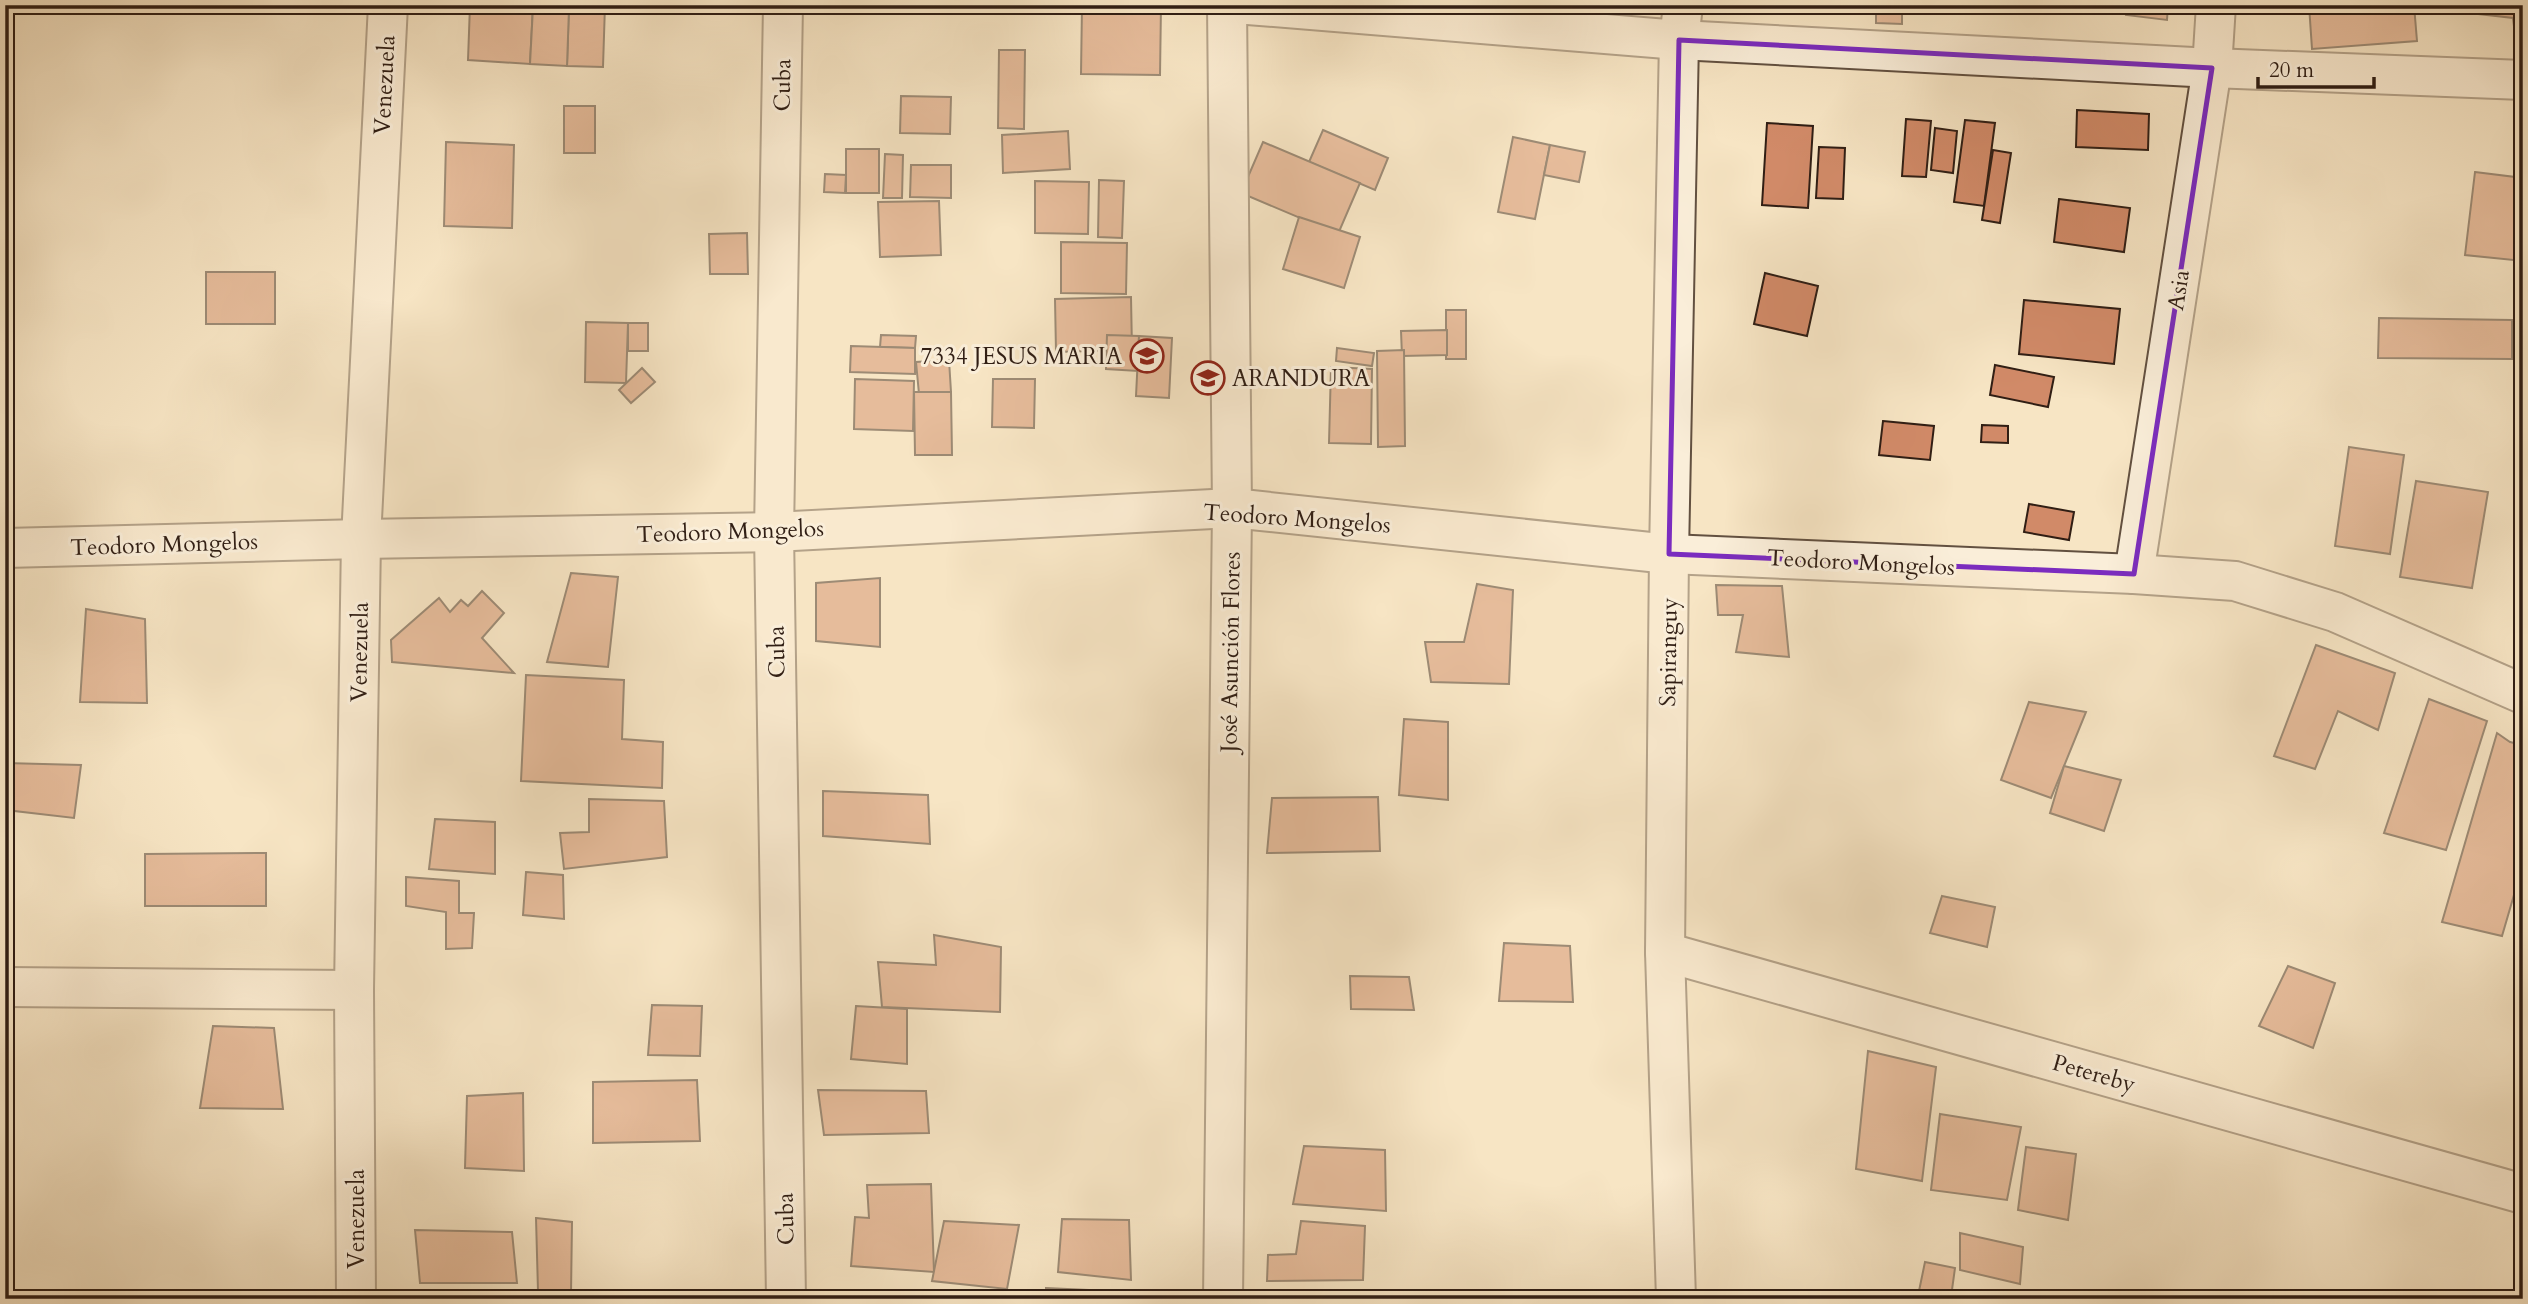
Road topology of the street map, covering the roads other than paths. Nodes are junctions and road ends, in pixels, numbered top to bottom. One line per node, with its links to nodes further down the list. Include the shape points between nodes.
1 (388, 5): 11 (street, Venezuela)
2 (783, 5): 10 (street, Cuba)
3 (1227, 5): 9 (street, José Asunción Flores)
4 (1248, 5): 6 (street)
5 (2216, 5): 7 (street, Asia)
6 (1681, 22): 7 (street); 13 (street, Sapiranguy)
7 (2212, 68): 8 (street); 14 (street, Asia)
8 (2523, 80)
9 (1232, 508): 10 (street, Teodoro Mongelos); 13 (street, Teodoro Mongelos); 22 (street, José Asunción Flores)
10 (774, 532): 11 (street, Teodoro Mongelos); 21 (street, Cuba)
11 (361, 539): 12 (street, Teodoro Mongelos); 18 (street, Venezuela)
12 (5, 548)
13 (1669, 554): 14 (street, Teodoro Mongelos); 16 (street, Sapiranguy)
14 (2134, 574): 15 (street, Teodoro Mongelos, via 2235,581 2335,612)
15 (2523, 694)
16 (1665, 952): 19 (street, Petereby); 23 (street, Sapiranguy)
17 (5, 987): 18 (street)
18 (354, 990): 20 (street, Venezuela)
19 (2523, 1194)
20 (356, 1299)
21 (786, 1299)
22 (1223, 1299)
23 (1676, 1299)

